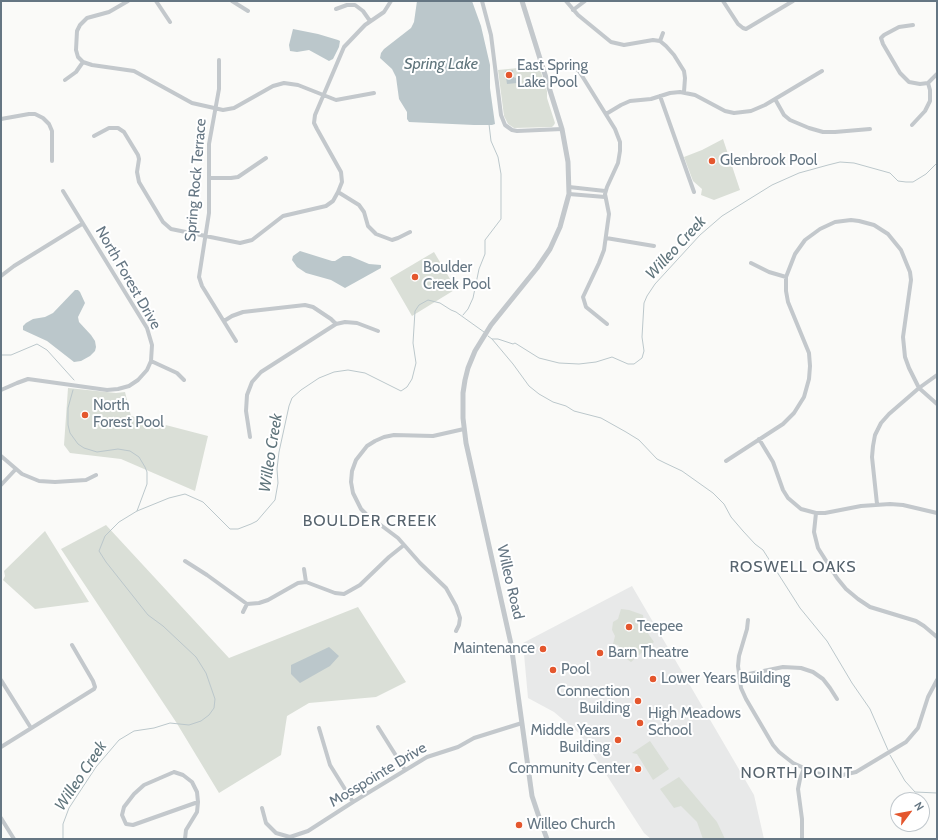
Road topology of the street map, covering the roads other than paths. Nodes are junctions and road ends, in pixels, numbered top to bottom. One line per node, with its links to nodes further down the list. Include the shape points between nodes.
1 (128, 1): 22 (street, via 109,12 84,19 77,31 76,50)
2 (156, 1): 15 (street)
3 (232, 1): 13 (street)
4 (391, 1): 14 (street, via 384,12)
5 (482, 1): 37 (street, via 491,35 501,115 505,125 518,131)
6 (522, 1): 37 (street, Willeo Road)
7 (566, 1): 12 (street)
8 (585, 1): 12 (street)
9 (723, 1): 17 (street)
10 (793, 1): 17 (street, via 750,27)
11 (336, 9): 14 (street, via 347,4 355,5)
12 (573, 10): 20 (street, via 615,44)
13 (248, 11)
14 (370, 21): 30 (street, via 344,47)
15 (170, 22)
16 (913, 25): 27 (street, via 893,30 880,37 902,76 912,84)
17 (743, 28): 19 (street)
18 (664, 33): 20 (street)
19 (741, 34)
20 (660, 41): 28 (street, via 671,50 682,67 685,78)
21 (219, 60): 33 (street, Spring Rock Terrace, via 219,85)
22 (83, 62): 26 (street, via 76,72); 33 (street, via 134,71 185,99)
23 (572, 66): 34 (street, via 579,71)
24 (822, 71): 32 (street)
25 (937, 74): 27 (street)
26 (65, 80)
27 (928, 83): 36 (street, via 930,101 925,111)
28 (684, 92): 31 (street); 32 (street, via 718,108 734,112 758,109)
29 (374, 93): 30 (street, via 340,100)
30 (322, 96): 33 (street, via 298,85 284,83 273,86 229,110); 46 (street, via 314,123 341,172 342,182)
31 (660, 96): 34 (street, via 625,103); 47 (street)
32 (775, 99): 38 (street, via 784,115 809,128 823,132)
33 (215, 109): 42 (street, Spring Rock Terrace, via 209,138)
34 (606, 114): 45 (street, via 615,129 620,147 618,162)
35 (1, 119): 41 (street, via 29,114 43,118 52,131)
36 (912, 124)
37 (562, 129): 43 (street, Willeo Road, via 568,162)
38 (870, 130)
39 (94, 136): 52 (street, via 109,128 118,128 124,132 138,155 139,182 166,226 175,231)
40 (266, 158): 42 (street, via 238,177)
41 (52, 161)
42 (209, 178): 52 (street, Spring Rock Terrace, via 209,213)
43 (569, 187): 45 (street); 48 (street, Willeo Road)
44 (63, 191): 50 (street, North Forest Drive)
45 (605, 191): 49 (street)
46 (338, 192): 51 (street, via 359,204 368,226 376,234 392,240); 52 (street, via 333,201 326,206 283,216 249,242 240,243)
47 (694, 192)
48 (569, 194): 49 (street); 69 (street, Willeo Road, via 560,227 550,249 485,333 475,351 464,386)
49 (605, 197): 53 (street, via 609,214)
50 (82, 224): 56 (street); 63 (street, North Forest Drive, via 149,334 152,345)
51 (410, 232)
52 (205, 236): 58 (street, Spring Rock Terrace, via 199,277)
53 (606, 238): 54 (street); 60 (street, via 599,263 583,297 586,307)
54 (654, 246)
55 (751, 263): 57 (street)
56 (1, 276)
57 (786, 277): 66 (street, via 791,261 800,246 812,234 827,225 843,220 859,221 874,225 888,234 901,250 910,272 911,288 903,346 909,368); 71 (street, via 788,302 809,353 809,379 804,398 794,413 783,424)
58 (224, 321): 59 (street, via 243,312 305,305 314,307); 62 (street, Spring Rock Terrace)
59 (336, 324): 61 (street, via 357,323); 70 (street, via 265,369 254,379 246,400)
60 (607, 324)
61 (378, 331)
62 (236, 341)
63 (150, 361): 65 (street, via 177,373); 67 (street, North Forest Drive, via 147,370 138,380 118,389 107,390 28,379)
64 (937, 375): 66 (street)
65 (184, 380)
66 (920, 388): 68 (street); 77 (street, via 889,414 881,423 876,435 872,457)
67 (1, 390)
68 (937, 404)
69 (464, 429): 80 (street, via 433,436 384,437 367,446 356,460 351,482 357,503 366,514 392,532); 94 (street, Willeo Road, via 511,644)
70 (250, 437)
71 (759, 439): 73 (street); 78 (street, via 773,462 788,498 800,509)
72 (1, 456): 74 (street)
73 (726, 461)
74 (15, 470): 75 (street, via 33,479 50,482 86,480); 76 (street)
75 (96, 475)
76 (1, 485)
77 (877, 504): 78 (street); 79 (street, via 903,505)
78 (816, 513): 88 (street, via 814,532 818,548 846,589 870,607 916,621)
79 (937, 513)
80 (404, 545): 83 (street, via 360,585 344,594); 87 (street, via 451,595 460,618)
81 (185, 562): 84 (street)
82 (304, 570): 83 (street)
83 (306, 582): 84 (street, via 298,583 268,600)
84 (246, 604): 85 (street)
85 (243, 612)
86 (748, 620): 90 (street, via 739,656)
87 (456, 631)
88 (937, 637)
89 (72, 645): 96 (street, via 95,687)
90 (739, 676): 93 (street, via 783,667 801,668 823,679); 99 (street, via 746,699 773,745 786,758)
91 (1, 680): 96 (street)
92 (936, 683): 99 (street, via 928,697 918,728 901,746 849,774 826,775)
93 (837, 699)
94 (522, 723): 100 (street, Mosspointe Drive, via 474,738 458,747 427,757); 107 (street, Willeo Road, via 532,796)
95 (378, 727): 100 (street)
96 (31, 728): 98 (street)
97 (319, 728): 102 (street, via 330,765)
98 (1, 746)
99 (804, 768): 108 (street, via 798,789)
100 (405, 770): 102 (street, Mosspointe Drive)
101 (198, 802): 101 (street, via 192,782 174,772 144,786 134,794 124,807 122,815 126,824 134,825); 106 (street, via 197,812 186,830)
102 (353, 802): 103 (street, Mosspointe Drive, via 308,831 290,837 271,829 266,823)
103 (262, 808)
104 (1, 818): 105 (street)
105 (14, 839)
106 (185, 839)
107 (547, 839)
108 (802, 839)

